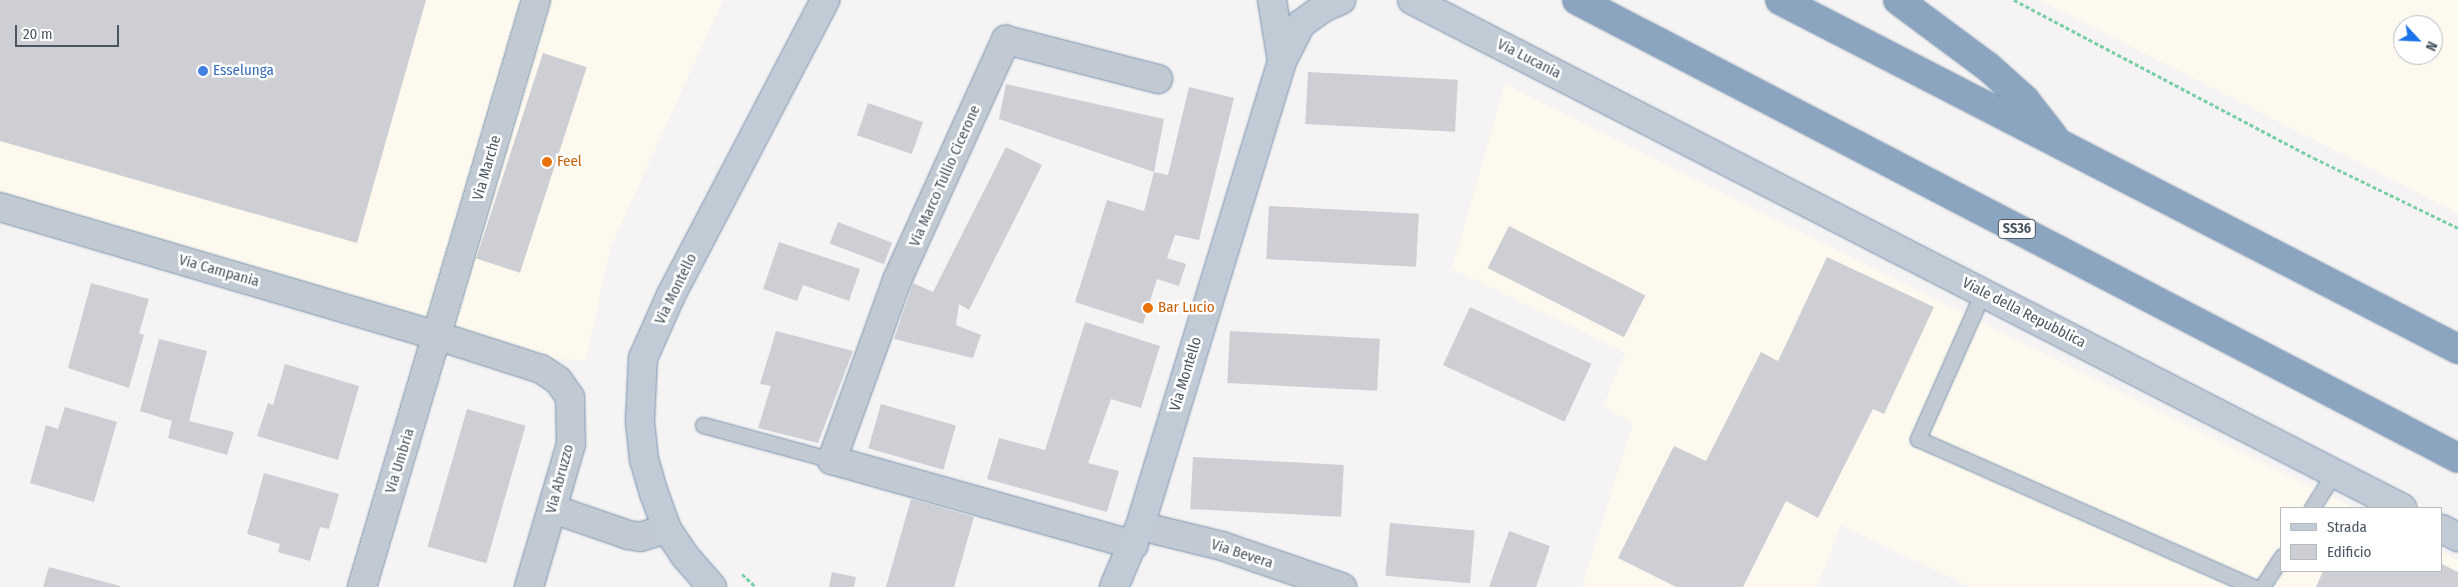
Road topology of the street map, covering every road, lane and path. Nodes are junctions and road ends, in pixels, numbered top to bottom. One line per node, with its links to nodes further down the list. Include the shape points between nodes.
1 (536, 0): 17 (street, Via Marche)
2 (825, 0): 26 (street, Via Montello, via 671,295 643,358 640,421 644,460)
3 (1272, 0): 10 (street, Via Montello)
4 (1341, 0): 10 (street, Via Montello, via 1301,24)
5 (1412, 0): 12 (street, Via Lucania)
6 (1577, 0): 20 (highway, SS36)
7 (1780, 0): 13 (highway)
8 (1898, 0): 13 (highway, via 1993,72 2024,100)
9 (2014, 0): 15 (path, via 2314,158)
10 (1282, 61): 28 (street, Via Montello)
11 (1158, 79): 21 (street, Via Marco Tullio Cicerone, via 1006,40 897,280)
12 (1646, 119): 16 (street, Viale della Repubblica)
13 (2059, 144): 18 (highway)
14 (0, 207): 17 (street, Via Campania)
15 (2458, 228)
16 (1983, 292): 22 (street, Viale della Repubblica); 38 (lane, via 1918,439)
17 (438, 336): 25 (street, Via Abruzzo, via 541,370 558,380 570,398 572,444); 33 (street, Via Umbria)
18 (2458, 349)
19 (703, 425): 21 (lane)
20 (2458, 458)
21 (832, 460): 28 (street)
22 (2334, 473): 23 (lane); 24 (street, Viale della Repubblica)
23 (2313, 507)
24 (2400, 507)
25 (553, 509): 26 (street, via 628,535 640,537); 34 (street, Via Abruzzo)
26 (667, 529): 35 (street, Via Montello, via 684,556)
27 (2443, 530): 29 (street)
28 (1137, 536): 32 (street, Via Montello); 37 (street, Via Bevera, via 1222,546)
29 (2458, 537)
30 (2280, 559): 39 (lane)
31 (735, 568): 36 (path)
32 (1113, 582)
33 (362, 587)
34 (529, 587)
35 (712, 587)
36 (756, 587)
37 (1342, 587)
38 (2254, 587)
39 (2262, 587)

